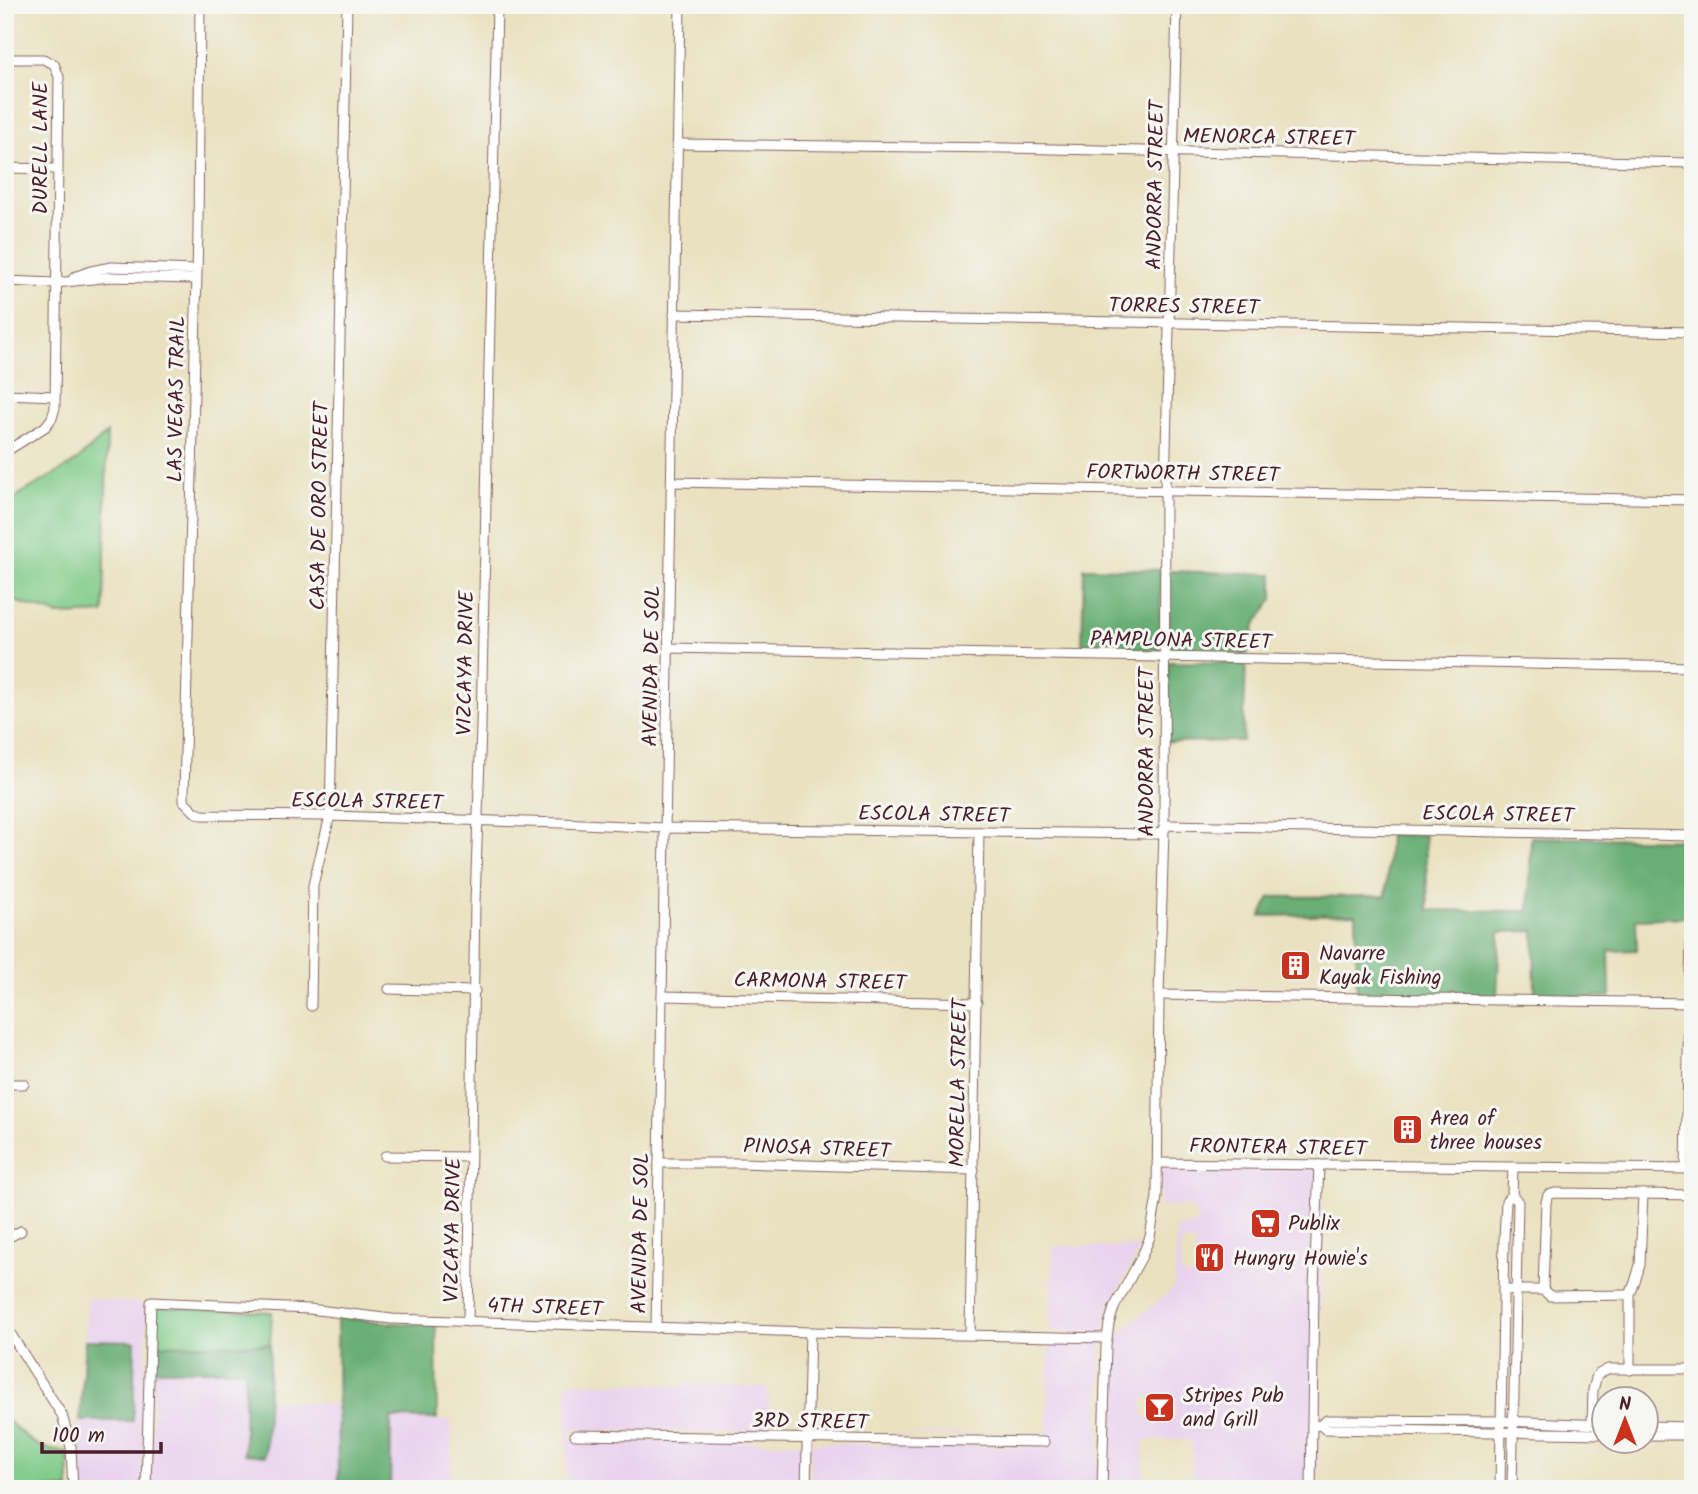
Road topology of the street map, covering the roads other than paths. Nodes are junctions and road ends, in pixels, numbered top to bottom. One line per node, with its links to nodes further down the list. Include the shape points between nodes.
1 (200, 5): 12 (street, LAS VEGAS TRAIL)
2 (347, 5): 28 (street, CASA DE ORO STREET)
3 (497, 5): 29 (street, VIZCAYA DRIVE)
4 (680, 5): 7 (street, AVENIDA DE SOL)
5 (1177, 5): 8 (street, ANDORRA STREET)
6 (5, 59): 11 (street, DURELL LANE, via 43,59 57,68)
7 (677, 144): 8 (street, MENORCA STREET); 15 (street, AVENIDA DE SOL)
8 (1173, 153): 9 (street, MENORCA STREET); 16 (street, ANDORRA STREET)
9 (1693, 163)
10 (5, 168): 11 (street)
11 (58, 169): 14 (street, DURELL LANE)
12 (196, 274): 14 (street, via 103,268); 27 (street, LAS VEGAS TRAIL)
13 (5, 281): 14 (street)
14 (56, 283): 19 (street, DURELL LANE)
15 (674, 314): 16 (street, TORRES STREET); 21 (street, AVENIDA DE SOL)
16 (1170, 323): 17 (street, TORRES STREET); 22 (street, ANDORRA STREET)
17 (1693, 332)
18 (5, 394): 19 (street)
19 (55, 396): 20 (street, DURELL LANE, via 52,418 45,427)
20 (5, 452)
21 (672, 482): 22 (street, FORTWORTH STREET); 24 (street, AVENIDA DE SOL)
22 (1165, 490): 23 (street, FORTWORTH STREET); 25 (street, ANDORRA STREET)
23 (1693, 499)
24 (669, 648): 25 (street, PAMPLONA STREET); 30 (street, AVENIDA DE SOL)
25 (1164, 657): 26 (street, PAMPLONA STREET); 31 (street, ANDORRA STREET)
26 (1693, 667)
27 (184, 794): 28 (street, ESCOLA STREET, via 184,801 202,815)
28 (330, 816): 29 (street, ESCOLA STREET); 41 (street, CASA DE ORO STREET, via 313,885)
29 (478, 821): 30 (street, ESCOLA STREET); 36 (street, VIZCAYA DRIVE)
30 (665, 828): 32 (street, ESCOLA STREET); 38 (street, AVENIDA DE SOL)
31 (1164, 830): 32 (street, ESCOLA STREET, via 1158,834); 33 (street, ESCOLA STREET, via 1173,825); 37 (street, ANDORRA STREET)
32 (979, 832): 39 (street, MORELLA STREET)
33 (1693, 836)
34 (1693, 883): 40 (street)
35 (389, 989): 36 (street)
36 (475, 991): 45 (street, VIZCAYA DRIVE)
37 (1159, 995): 40 (street); 47 (street, ANDORRA STREET)
38 (662, 996): 39 (street, CARMONA STREET); 46 (street, AVENIDA DE SOL)
39 (977, 1003): 51 (street, MORELLA STREET)
40 (1691, 1003): 50 (street)
41 (311, 1006)
42 (5, 1084): 43 (street)
43 (24, 1084)
44 (385, 1156): 45 (street)
45 (470, 1157): 61 (street, VIZCAYA DRIVE)
46 (659, 1163): 51 (street, PINOSA STREET); 63 (street, AVENIDA DE SOL)
47 (1157, 1163): 48 (street, FRONTERA STREET); 66 (street, ANDORRA STREET, via 1150,1237 1114,1308)
48 (1319, 1165): 49 (street, FRONTERA STREET); 72 (street, via 1314,1289)
49 (1513, 1167): 50 (street, FRONTERA STREET); 52 (street)
50 (1689, 1169)
51 (974, 1170): 65 (street, MORELLA STREET)
52 (1513, 1194): 57 (street, via 1506,1201); 58 (street, via 1518,1202)
53 (1643, 1194): 54 (street); 59 (street, via 1548,1195); 60 (street, via 1640,1265)
54 (1693, 1195)
55 (21, 1231): 56 (street)
56 (5, 1239)
57 (1503, 1290): 58 (street); 70 (street)
58 (1516, 1290): 59 (street); 74 (street)
59 (1543, 1290): 60 (street, via 1550,1296)
60 (1630, 1295): 68 (street)
61 (468, 1322): 63 (street, 4TH STREET); 84 (street, 4TH STREET, via 151,1302)
62 (5, 1325): 83 (street, via 62,1415 71,1447)
63 (656, 1328): 64 (street, 4TH STREET)
64 (810, 1332): 65 (street, 4TH STREET); 81 (street)
65 (970, 1334): 66 (street, 4TH STREET)
66 (1107, 1338): 86 (street, ANDORRA STREET)
67 (1693, 1369): 68 (street)
68 (1630, 1370): 69 (street, via 1608,1369 1597,1375)
69 (1594, 1386)
70 (1501, 1418): 72 (street, via 1327,1420); 74 (street); 76 (street)
71 (1590, 1424): 74 (street)
72 (1316, 1425): 76 (street, via 1325,1429); 87 (street)
73 (1660, 1426): 75 (street)
74 (1514, 1427): 76 (street); 77 (street); 89 (street)
75 (1693, 1427)
76 (1501, 1432): 88 (street)
77 (1590, 1433)
78 (1693, 1433): 80 (street)
79 (575, 1435): 81 (street, 3RD STREET)
80 (1660, 1435)
81 (807, 1438): 82 (street, 3RD STREET); 85 (street)
82 (1044, 1442)
83 (73, 1489)
84 (146, 1489)
85 (806, 1489)
86 (1101, 1489)
87 (1311, 1489)
88 (1500, 1489)
89 (1513, 1489)

